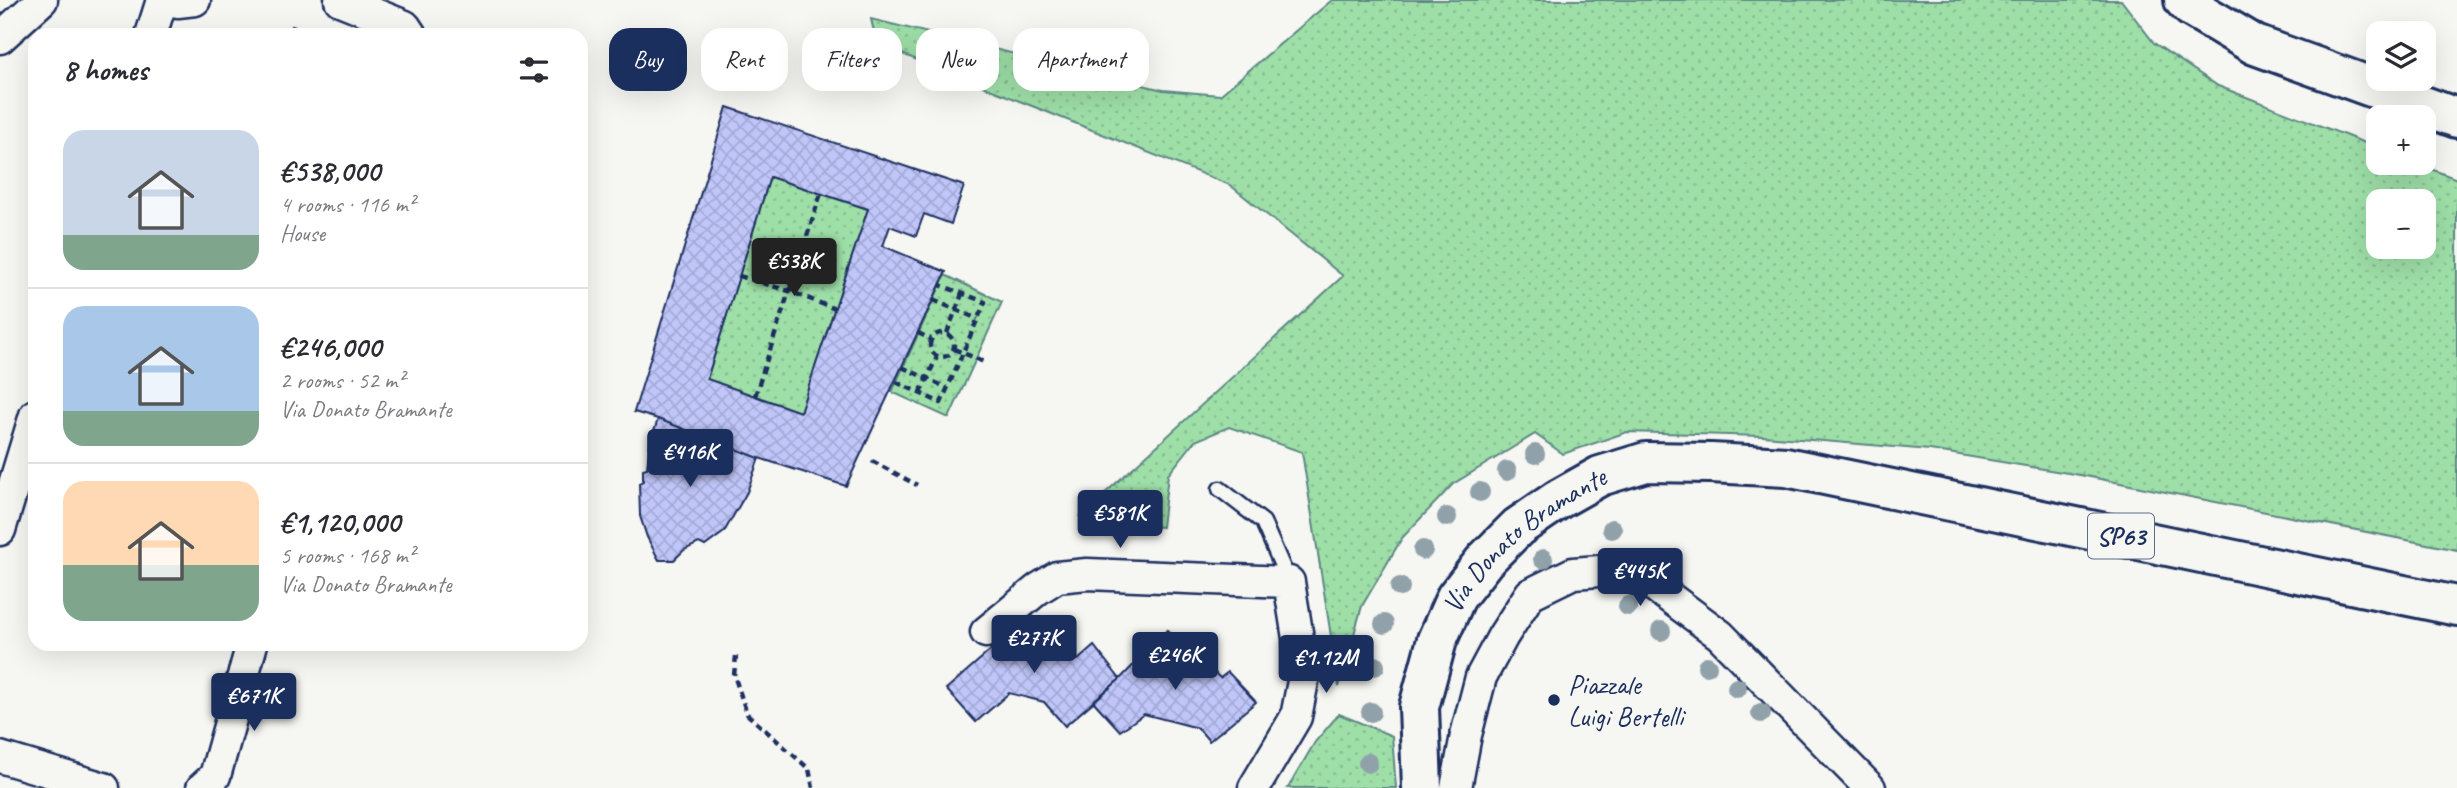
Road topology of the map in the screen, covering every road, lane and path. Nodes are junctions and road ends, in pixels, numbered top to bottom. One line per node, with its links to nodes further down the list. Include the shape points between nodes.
1 (42, 0): 9 (street)
2 (162, 0): 7 (street)
3 (167, 0): 4 (street)
4 (195, 0)
5 (340, 0): 8 (street)
6 (2184, 0): 10 (main road, via 2255,45)
7 (153, 28)
8 (406, 28)
9 (0, 38)
10 (2457, 118)
11 (821, 193): 14 (path)
12 (739, 276): 14 (path)
13 (940, 285): 15 (path)
14 (789, 291): 17 (path); 32 (path)
15 (962, 294): 18 (path); 19 (path, via 985,302)
16 (933, 300): 18 (path)
17 (835, 309)
18 (957, 309): 19 (path); 21 (path)
19 (978, 319): 24 (path)
20 (918, 333): 22 (path)
21 (947, 333): 22 (path); 23 (path)
22 (930, 339): 25 (path, via 931,352)
23 (954, 349): 24 (path); 25 (path, via 948,356)
24 (963, 353): 26 (path); 30 (path)
25 (937, 357): 28 (path)
26 (984, 362)
27 (902, 368): 28 (path)
28 (927, 378): 30 (path); 31 (path)
29 (896, 382): 31 (path)
30 (947, 388): 31 (path, via 941,402)
31 (920, 393)
32 (755, 396)
33 (28, 438): 37 (street)
34 (872, 461): 35 (path)
35 (917, 485)
36 (1220, 489): 38 (lane, via 1263,522)
37 (0, 530)
38 (1289, 582): 40 (street, via 1087,574 1057,577); 47 (street, via 1304,676 1296,717)
39 (2457, 606): 48 (main road, Via Donato Bramante / SP63, via 1786,467 1646,462 1600,476 1518,527 1456,597 1437,639 1419,707)
40 (986, 632)
41 (250, 651): 45 (street, via 215,776)
42 (736, 656): 46 (path, via 734,675 747,714 809,769)
43 (0, 757): 44 (street)
44 (104, 788)
45 (202, 788)
46 (813, 788)
47 (1254, 788)
48 (1422, 788)
49 (1457, 788): 50 (street, via 1480,677 1530,594 1573,573 1612,570 1654,586 1720,635)
50 (1870, 788)

